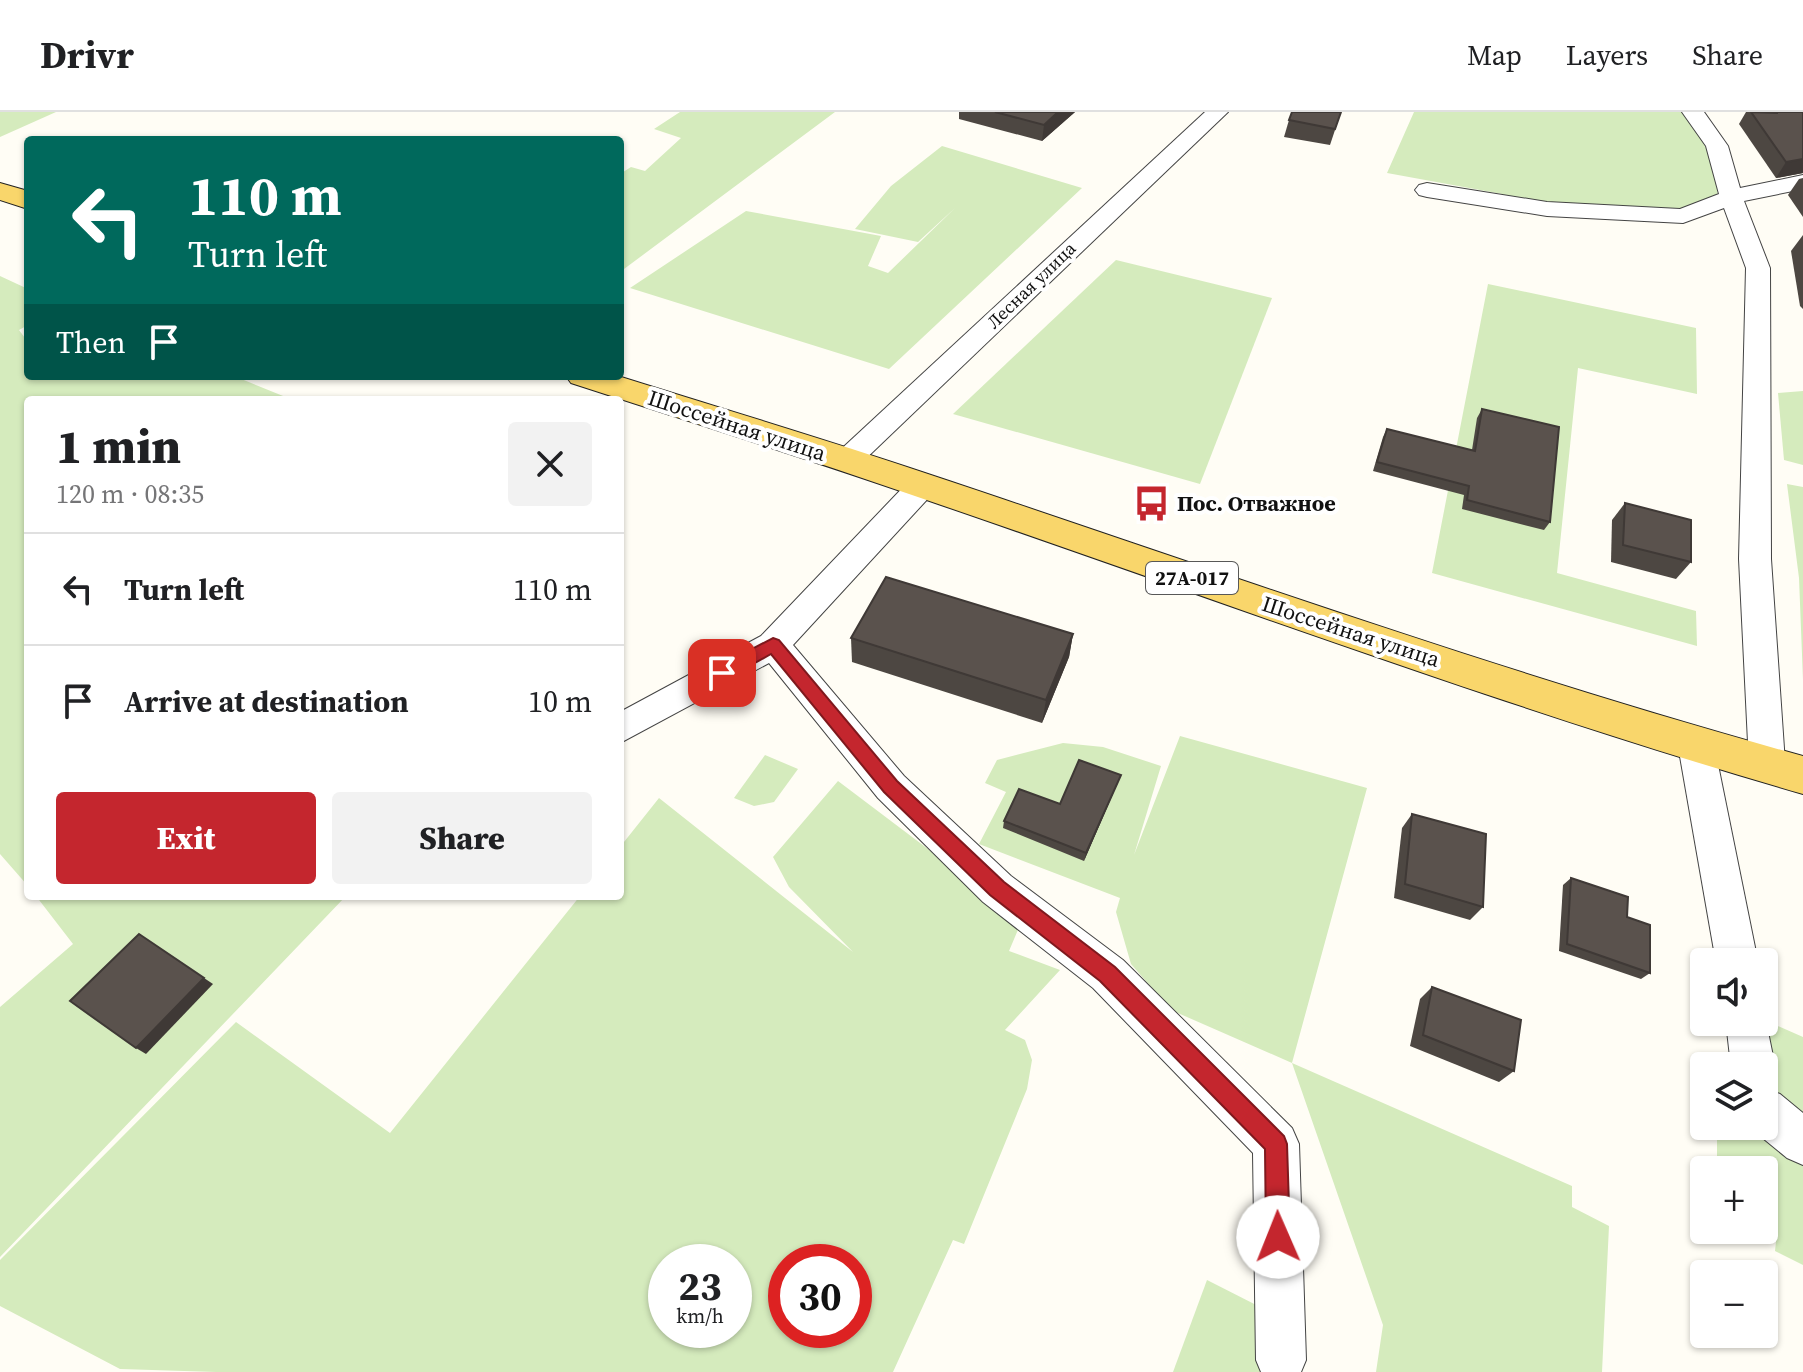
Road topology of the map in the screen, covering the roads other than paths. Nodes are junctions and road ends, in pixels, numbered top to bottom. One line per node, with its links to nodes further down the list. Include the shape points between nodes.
1 (1217, 112): 9 (street, Лесная улица)
2 (1693, 112): 6 (street, via 1717,146)
3 (1803, 182): 6 (street)
4 (1427, 190): 6 (street, via 1547,209 1683,216)
5 (0, 191): 7 (main road)
6 (1731, 197): 14 (street, via 1758,268 1755,559)
7 (24, 199)
8 (596, 380): 9 (main road, Шоссейная улица / 27А-017)
9 (847, 460): 10 (main road, Шоссейная улица / 27А-017)
10 (923, 485): 11 (street); 13 (main road, Шоссейная улица / 27А-017)
11 (773, 645): 12 (street); 18 (street, via 891,787 997,889 1108,974 1276,1144)
12 (624, 727)
13 (1696, 745): 14 (main road, Шоссейная улица / 27А-017); 15 (street)
14 (1785, 769)
15 (1734, 948)
16 (1778, 1121): 17 (street)
17 (1803, 1142)
18 (1281, 1360)

